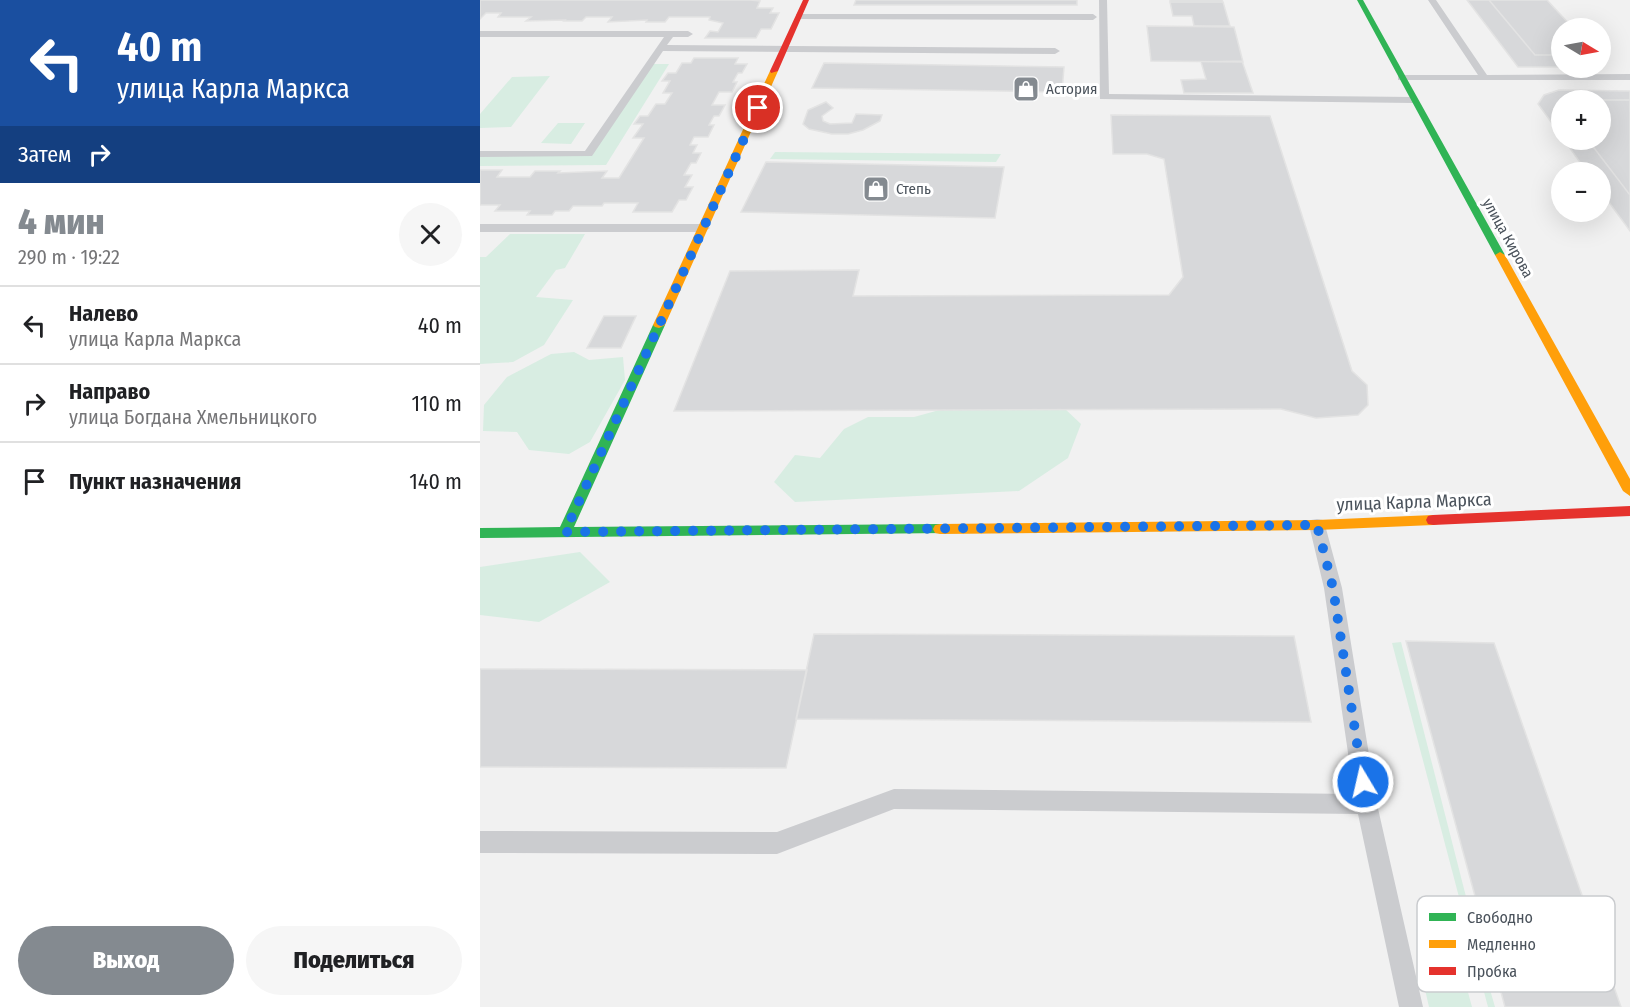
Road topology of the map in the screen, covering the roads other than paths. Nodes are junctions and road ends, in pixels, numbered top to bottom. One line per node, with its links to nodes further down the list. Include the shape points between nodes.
1 (806, 0): 5 (street)
2 (1103, 0): 17 (lane, via 1104,97)
3 (1360, 0): 15 (street, улица Кирова)
4 (1432, 0): 16 (lane)
5 (799, 16): 6 (lane); 12 (street)
6 (1093, 17)
7 (485, 34): 8 (lane); 10 (lane)
8 (670, 34): 9 (lane); 11 (lane)
9 (688, 34)
10 (480, 44)
11 (661, 48): 12 (lane); 18 (lane, via 588,154)
12 (784, 48): 13 (lane); 20 (street)
13 (1055, 51)
14 (1630, 77): 16 (lane)
15 (1401, 78): 16 (lane); 17 (street, улица Кирова)
16 (1484, 78)
17 (1413, 100): 21 (street, улица Кирова)
18 (480, 154)
19 (480, 228): 20 (lane)
20 (704, 228): 24 (street)
21 (1630, 491)
22 (1630, 511): 23 (street, улица Карла Маркса)
23 (1317, 525): 24 (street, улица Карла Маркса); 26 (lane, via 1333,588)
24 (565, 532): 25 (street, улица Карла Маркса)
25 (480, 533)
26 (1366, 804): 27 (lane, via 894,799 777,843); 28 (lane)
27 (480, 842)
28 (1411, 1007)

